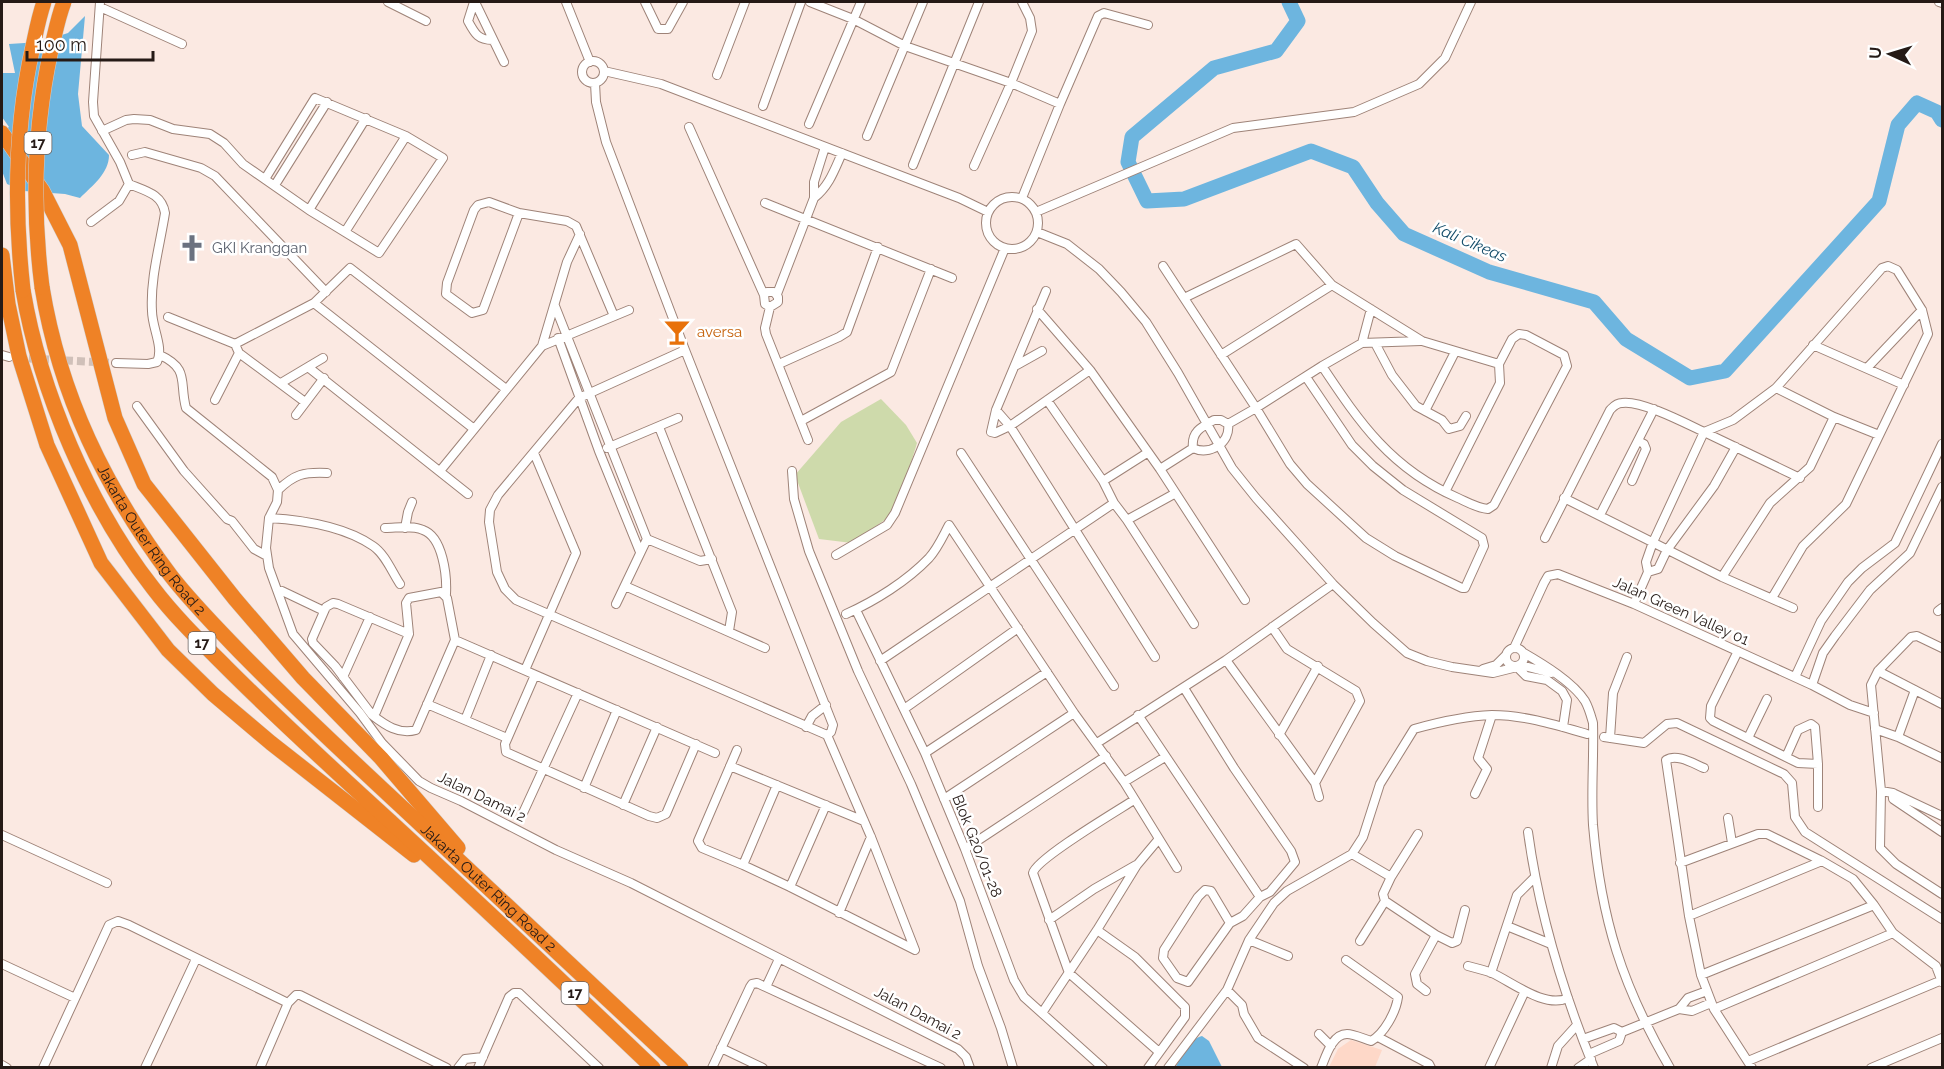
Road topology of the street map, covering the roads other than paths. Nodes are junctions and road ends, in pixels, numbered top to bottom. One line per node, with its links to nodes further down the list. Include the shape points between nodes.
1 (44, 2): 302 (highway, Jakarta Outer Ring Road 2 / 17, bridge, via 21,114 17,173 23,290 35,349 57,412 99,507 123,547 191,632 270,711)
2 (64, 2): 298 (highway, Jakarta Outer Ring Road 2 / 17, bridge, via 40,116 37,223 48,321 91,448 172,578 207,617 282,696)
3 (388, 2): 18 (street)
4 (474, 2): 20 (street); 20 (street, via 468,21 477,37)
5 (566, 2): 24 (street)
6 (645, 2): 7 (street, via 658,29 668,28)
7 (683, 2)
8 (745, 2): 27 (street)
9 (801, 2): 32 (street)
10 (810, 2): 17 (street)
11 (861, 2): 17 (street)
12 (923, 2): 22 (street)
13 (979, 2): 25 (street)
14 (1022, 2): 29 (street, via 1032,31)
15 (1471, 2): 55 (street, via 1445,58 1419,84 1354,112 1233,128)
16 (100, 4): 21 (street); 36 (street, via 93,102 94,116)
17 (853, 19): 22 (street); 34 (street)
18 (426, 21)
19 (1148, 26): 31 (street, via 1100,14)
20 (493, 40): 23 (street)
21 (182, 44)
22 (905, 46): 25 (street); 39 (street)
23 (504, 62)
24 (590, 62): 26 (street, via 598,62); 28 (street, via 582,74)
25 (954, 64): 29 (street); 43 (street)
26 (604, 71): 28 (street, via 602,79); 40 (street, via 661,84)
27 (717, 75)
28 (595, 83): 90 (street, via 606,142)
29 (1011, 83): 31 (street); 44 (street)
30 (327, 102): 33 (street); 47 (street, via 315,98); 49 (street)
31 (1060, 104): 51 (street)
32 (764, 106)
33 (366, 118): 38 (street); 53 (street)
34 (809, 124)
35 (689, 127): 72 (street)
36 (102, 131): 47 (street, via 134,119 210,134); 48 (street)
37 (2, 133): 298 (highway, bridge, via 29,169 69,245 115,418 144,484 303,678 381,758)
38 (406, 136): 59 (street); 59 (street, via 443,158 379,253)
39 (867, 136)
40 (825, 147): 41 (street); 45 (street)
41 (842, 153): 46 (street); 54 (street)
42 (132, 155): 70 (street, via 145,152 201,168 215,176)
43 (913, 165)
44 (974, 166)
45 (818, 169): 46 (street); 50 (street)
46 (833, 175): 50 (street)
47 (265, 179): 49 (street)
48 (129, 184): 58 (street, via 119,201); 94 (street, via 157,195 164,205 152,289 152,314)
49 (275, 185): 53 (street)
50 (814, 198): 57 (street)
51 (1023, 198): 54 (street, via 1005,197); 55 (street)
52 (765, 203): 57 (street)
53 (309, 210): 59 (street)
54 (988, 212): 63 (street, via 987,231)
55 (1036, 212): 60 (street)
56 (519, 213): 56 (street, via 483,310 472,313 446,294 474,210 489,202); 61 (street, via 567,221)
57 (807, 219): 62 (street); 71 (street)
58 (91, 222)
59 (345, 232)
60 (1037, 232): 63 (street, via 1027,244); 126 (street, via 1067,244 1121,292 1146,322)
61 (580, 234): 75 (street, via 567,261); 81 (street)
62 (878, 247): 66 (street); 98 (street, via 847,332)
63 (1005, 248): 170 (street, via 895,513 887,525)
64 (2, 255): 302 (highway, via 19,356 44,434 101,563 168,650 213,694)
65 (1163, 266): 73 (street)
66 (931, 269): 67 (street); 125 (street, via 891,372)
67 (952, 278)
68 (1332, 285): 73 (street, via 1294,244); 78 (street); 95 (street)
69 (1046, 291): 77 (street)
70 (326, 292): 74 (street); 110 (street, via 352,269)
71 (777, 294): 72 (street, via 770,291); 76 (street, via 778,302)
72 (765, 295): 76 (street, via 764,301)
73 (1184, 298): 95 (street)
74 (314, 303): 86 (street); 130 (street)
75 (555, 306): 83 (street); 89 (street)
76 (770, 307): 98 (street, via 765,331)
77 (1037, 309): 100 (street); 104 (street)
78 (1371, 309): 84 (street); 87 (street)
79 (629, 310): 81 (street)
80 (1922, 310): 88 (street, via 1897,270 1888,266); 103 (street); 108 (street, via 1928,334)
81 (614, 316): 83 (street)
82 (168, 317): 86 (street)
83 (562, 336): 89 (street); 111 (street); 112 (street)
84 (1422, 341): 85 (street); 92 (street)
85 (1375, 343): 87 (street); 120 (street, via 1392,375 1416,406)
86 (235, 344): 93 (street)
87 (1362, 344): 102 (street)
88 (1813, 345): 103 (street); 109 (street)
89 (542, 346): 110 (street)
90 (686, 350): 111 (street); 227 (street)
91 (1042, 351): 100 (street)
92 (1455, 352): 99 (street); 120 (street)
93 (239, 353): 107 (street); 113 (street)
94 (160, 355): 97 (street, via 157,362 148,364); 152 (street, via 176,364 183,377 186,408 272,477)
95 (1221, 355): 117 (street)
96 (323, 357): 101 (street)
97 (116, 363)
98 (779, 364): 125 (street)
99 (1499, 364): 153 (street, via 1500,383); 153 (street, via 1512,339 1521,334 1564,355 1567,362 1494,505 1484,508)
100 (1017, 365): 118 (street)
101 (308, 366): 106 (street); 107 (street)
102 (1322, 366): 105 (street); 153 (street, via 1375,439 1421,478)
103 (1868, 368): 108 (street)
104 (1090, 370): 114 (street); 143 (street)
105 (1306, 377): 117 (street); 117 (street, via 1352,445 1373,466 1403,490 1482,538 1484,546 1465,588 1395,556 1341,517 1290,464)
106 (324, 378): 115 (street); 145 (street)
107 (281, 382): 115 (street)
108 (1904, 385): 132 (street)
109 (1776, 388): 123 (street); 131 (street, via 1733,420)
110 (507, 389): 130 (street)
111 (588, 393): 112 (street); 135 (street)
112 (579, 398): 140 (street); 141 (street)
113 (215, 400)
114 (1047, 400): 128 (street); 149 (street)
115 (305, 402): 121 (street)
116 (137, 406): 171 (street, via 184,471 254,549)
117 (1256, 408): 127 (street)
118 (996, 410): 128 (street); 128 (street, via 991,432)
119 (1654, 410): 131 (street); 134 (street); 156 (street, via 1623,402 1616,404)
120 (1425, 411): 122 (street, via 1449,429 1460,426)
121 (296, 415)
122 (1466, 416)
123 (1834, 417): 132 (street); 148 (street)
124 (678, 418): 129 (street)
125 (801, 421): 133 (street)
126 (1206, 424): 127 (street, via 1217,420); 136 (street); 138 (street, via 1196,430)
127 (1228, 424): 136 (street, via 1226,440)
128 (1010, 426): 164 (street)
129 (659, 427): 135 (street); 173 (street)
130 (474, 429): 145 (street)
131 (1704, 432): 137 (street); 167 (street)
132 (1878, 435): 182 (street, via 1846,504 1803,546)
133 (808, 440)
134 (1638, 441): 150 (street, via 1646,449); 159 (street)
135 (611, 446): 140 (street); 166 (street)
136 (1218, 446): 138 (street, via 1202,452); 177 (street, via 1256,498)
137 (1736, 447): 148 (street); 168 (street, via 1714,486)
138 (1192, 448): 144 (street)
139 (1941, 449): 218 (street, via 1895,543 1848,582 1821,621)
140 (599, 451): 169 (street)
141 (534, 453): 189 (street, via 575,550); 189 (street, via 498,495 489,522 497,572 505,589 516,600)
142 (961, 453): 172 (street)
143 (1147, 453): 144 (street); 149 (street)
144 (1160, 469): 155 (street)
145 (440, 471): 154 (street)
146 (792, 471): 363 (street, via 794,499 809,551 960,901)
147 (327, 473): 152 (street, via 292,477)
148 (1800, 478): 175 (street, via 1770,502)
149 (1103, 481): 158 (street)
150 (1632, 481)
151 (1942, 487): 219 (street, via 1910,553 1870,590 1835,636 1823,653)
152 (278, 490): 160 (street, Jalan Damai 2, via 278,502)
153 (1445, 492)
154 (468, 494)
155 (1174, 494): 161 (street); 183 (street)
156 (1564, 498): 159 (street); 165 (street)
157 (412, 502): 163 (street)
158 (1114, 503): 161 (street); 164 (street)
159 (1600, 515): 167 (street)
160 (269, 518): 171 (street, Jalan Damai 2); 176 (street, via 294,519 348,533 373,546)
161 (1127, 520): 192 (street)
162 (385, 528): 163 (street)
163 (405, 528): 181 (street, via 427,531 437,543 446,571)
164 (1075, 530): 172 (street); 205 (street)
165 (1545, 538)
166 (647, 539): 169 (street); 173 (street, via 700,561)
167 (1653, 542): 168 (street); 174 (street, via 1646,562)
168 (1667, 550): 174 (street, via 1659,569); 175 (street)
169 (640, 552): 178 (street)
170 (836, 555)
171 (267, 556): 315 (street, Jalan Damai 2, via 293,634 382,743 419,780)
172 (1032, 559): 179 (street); 220 (street)
173 (712, 560): 195 (street, via 732,612)
174 (1648, 572): 185 (street)
175 (1722, 577): 182 (street)
176 (400, 584)
177 (1333, 584): 193 (street); 212 (street, via 1407,653 1426,661)
178 (625, 586): 184 (street); 195 (street)
179 (990, 587): 187 (street, via 950,525 924,563); 194 (street); 208 (street)
180 (282, 591): 188 (street)
181 (446, 594): 196 (street, via 407,600); 197 (street)
182 (1772, 598): 186 (street)
183 (1245, 600)
184 (616, 604)
185 (1634, 604): 199 (street, Jalan Green Valley 01, via 1567,576 1551,574); 201 (street, Jalan Green Valley 01)
186 (1793, 608)
187 (856, 610): 190 (street); 208 (street, Blok G20/01-28)
188 (324, 611): 191 (street, via 333,603); 217 (street, via 313,643)
189 (548, 614): 211 (street); 237 (street)
190 (846, 614)
191 (370, 618): 196 (street); 217 (street)
192 (1194, 624)
193 (1272, 627): 207 (street); 209 (street, via 1287,649)
194 (1018, 628): 214 (street); 228 (street)
195 (729, 631): 198 (street)
196 (409, 634): 232 (street)
197 (455, 640): 203 (street); 225 (street)
198 (765, 648)
199 (1514, 648): 202 (street); 204 (street)
200 (1942, 648): 213 (street, via 1914,636)
201 (1738, 651): 218 (street, Jalan Green Valley 01); 245 (street, via 1709,712 1713,721)
202 (1524, 653): 210 (street); 215 (street)
203 (491, 655): 211 (street); 235 (street)
204 (1506, 655): 210 (street, via 1508,664); 212 (street, via 1496,665)
205 (1155, 657)
206 (1627, 657): 303 (street, via 1613,693 1607,737 1644,743 1667,724 1677,723 1784,774 1792,783 1795,817 1805,832)
207 (1226, 660): 221 (street); 242 (street)
208 (880, 661): 228 (street, Blok G20/01-28)
209 (1318, 666): 242 (street); 260 (street, via 1356,691 1360,702)
210 (1519, 666): 212 (street, via 1497,673); 215 (street); 238 (street, via 1526,676 1547,680 1563,691 1567,700)
211 (525, 670): 216 (street)
212 (1477, 671)
213 (1878, 671): 222 (street); 231 (street, via 1871,685)
214 (1047, 672): 230 (street); 250 (street)
215 (1555, 674): 335 (street, via 1584,699 1593,723 1593,823 1601,892 1617,957)
216 (535, 675): 223 (street); 244 (street)
217 (343, 676): 232 (street)
218 (1796, 677): 219 (street, Jalan Green Valley 01)
219 (1812, 685): 231 (street, Jalan Green Valley 01)
220 (1114, 686)
221 (1184, 688): 233 (street); 295 (street, via 1291,851 1294,862 1270,892)
222 (1915, 690): 226 (street); 243 (street)
223 (578, 693): 229 (street); 258 (street)
224 (1767, 699): 245 (street)
225 (427, 704): 232 (street, via 416,730 407,733 382,724); 235 (street)
226 (1942, 704)
227 (826, 705): 237 (street); 241 (street, via 833,725)
228 (904, 709): 250 (street, Blok G20/01-28)
229 (617, 710): 236 (street); 262 (street)
230 (1074, 713): 246 (street); 267 (street)
231 (1874, 713): 239 (street)
232 (372, 715)
233 (1138, 715): 246 (street); 252 (street)
234 (1492, 715): 238 (street); 265 (street, via 1478,759 1487,769); 284 (street, via 1414,729 1380,784 1363,837)
235 (465, 720): 244 (street)
236 (657, 727): 247 (street); 269 (street)
237 (806, 727): 241 (street)
238 (1563, 727): 240 (street)
239 (1875, 729): 243 (street); 263 (street)
240 (1587, 734)
241 (827, 735): 275 (street)
242 (1279, 735): 260 (street)
243 (1898, 737): 254 (street)
244 (507, 738): 258 (street, via 508,754)
245 (1748, 738): 253 (street)
246 (1097, 743): 251 (street)
247 (696, 744): 249 (street); 269 (street, via 666,814 657,818)
248 (737, 750): 256 (street)
249 (715, 753)
250 (925, 753): 267 (street, Blok G20/01-28)
251 (1106, 756): 259 (street); 283 (street)
252 (1165, 757): 259 (street); 295 (street)
253 (1786, 757): 255 (street, via 1803,764); 255 (street, via 1798,730 1811,724 1815,727)
254 (1942, 758)
255 (1818, 764): 271 (street)
256 (730, 766): 261 (street); 287 (street, via 698,841 702,848)
257 (1704, 768): 286 (street, via 1677,757 1666,760)
258 (544, 770): 262 (street); 272 (street)
259 (1124, 782): 268 (street)
260 (1315, 783): 266 (street)
261 (777, 785): 270 (street); 287 (street)
262 (584, 788): 269 (street)
263 (1881, 791): 264 (street); 294 (street, via 1881,850)
264 (1893, 793): 273 (street); 277 (street, via 1893,799 1900,805)
265 (1474, 794)
266 (1319, 797)
267 (944, 799): 283 (street, Blok G20/01-28)
268 (1134, 800): 281 (street); 304 (street, via 1034,869)
269 (623, 805)
270 (826, 805): 275 (street); 293 (street)
271 (1818, 807)
272 (523, 813)
273 (1942, 816)
274 (1728, 818): 282 (street)
275 (864, 820): 280 (street)
276 (1528, 832): 291 (street)
277 (1942, 832)
278 (1418, 834): 290 (street)
279 (2, 835): 292 (street)
280 (871, 837): 300 (street); 300 (street, via 915,950)
281 (1158, 840): 288 (street); 289 (street)
282 (1732, 843): 285 (street, via 1767,834); 286 (street)
283 (965, 849): 334 (street, Blok G20/01-28, via 1014,980 1024,998)
284 (1352, 854): 290 (street); 310 (street, via 1287,891)
285 (1822, 861): 297 (street, via 1853,879); 301 (street)
286 (1680, 863): 301 (street)
287 (743, 865): 293 (street)
288 (1137, 865): 304 (street); 307 (street)
289 (1177, 868)
290 (1390, 877): 296 (street, via 1383,894)
291 (1534, 878): 306 (street, via 1518,891); 312 (street)
292 (107, 883)
293 (790, 887): 300 (street)
294 (1942, 894)
295 (1260, 897): 305 (street, via 1243,916)
296 (1385, 901): 309 (street); 311 (street)
297 (1874, 905): 308 (street); 322 (street)
298 (509, 907): 358 (highway, Jakarta Outer Ring Road 2 / 17)
299 (1465, 910): 309 (street, via 1455,942)
300 (839, 912)
301 (1689, 916): 322 (street)
302 (496, 918): 357 (highway, Jakarta Outer Ring Road 2 / 17)
303 (1942, 919)
304 (1049, 920): 320 (street)
305 (1230, 923): 305 (street, via 1188,982 1177,978 1163,958 1164,950 1205,890 1212,891)
306 (1507, 926): 312 (street); 321 (street)
307 (1097, 930): 320 (street); 344 (street, via 1135,957 1185,1007 1185,1017)
308 (1893, 933): 319 (street); 332 (street)
309 (1436, 935): 326 (street, via 1415,978)
310 (1249, 940): 313 (street); 325 (street)
311 (1360, 941)
312 (1551, 944): 330 (street)
313 (1288, 956)
314 (196, 959): 329 (street, via 118,921 109,925); 331 (street); 351 (street)
315 (779, 959): 324 (street); 362 (street, Jalan Damai 2, via 958,1049)
316 (1346, 960): 339 (street, via 1398,997 1397,1006)
317 (2, 964): 329 (street)
318 (1468, 966): 321 (street)
319 (1939, 967): 323 (street)
320 (1069, 973): 334 (street); 344 (street)
321 (1491, 973): 328 (street)
322 (1701, 975): 327 (street)
323 (1942, 981): 347 (street)
324 (766, 987): 343 (street, via 757,982 752,984); 361 (street)
325 (1227, 990): 366 (street); 367 (street, via 1242,1005 1258,1038)
326 (1426, 991)
327 (1707, 991): 332 (street); 333 (street, via 1688,998)
328 (1525, 992): 330 (street, via 1551,1001); 370 (street)
329 (75, 998): 350 (street)
330 (1568, 998): 336 (street)
331 (288, 1003): 352 (street); 353 (street, via 300,995)
332 (1712, 1006): 333 (street, via 1692,1011); 347 (street)
333 (1679, 1009): 335 (street)
334 (1042, 1013): 364 (street, Blok G20/01-28)
335 (1645, 1023): 337 (street); 373 (street)
336 (1577, 1025): 341 (street); 371 (street, via 1558,1046)
337 (1622, 1032): 341 (street, via 1614,1028); 346 (street, via 1619,1041)
338 (1319, 1034): 342 (street)
339 (1378, 1037): 342 (street, via 1371,1041 1347,1034 1338,1036); 369 (street)
340 (1942, 1038): 374 (street)
341 (1583, 1040): 346 (street)
342 (1331, 1046): 368 (street)
343 (721, 1048): 359 (street); 360 (street)
344 (1159, 1052): 365 (street)
345 (483, 1057): 354 (street, via 465,1059); 355 (street); 356 (street, via 509,997 519,993)
346 (1591, 1060): 372 (street)
347 (1750, 1064)
348 (2, 1065): 349 (street)
349 (7, 1068)
350 (43, 1068)
351 (145, 1068)
352 (260, 1068)
353 (447, 1068)
354 (458, 1068)
355 (477, 1068)
356 (599, 1068)
357 (653, 1068)
358 (681, 1068)
359 (712, 1068)
360 (763, 1068)
361 (942, 1068)
362 (970, 1068)
363 (1013, 1068)
364 (1103, 1068)
365 (1148, 1068)
366 (1168, 1068)
367 (1304, 1068)
368 (1321, 1068)
369 (1431, 1068)
370 (1489, 1068)
371 (1551, 1068)
372 (1578, 1068)
373 (1670, 1068)
374 (1871, 1068)

